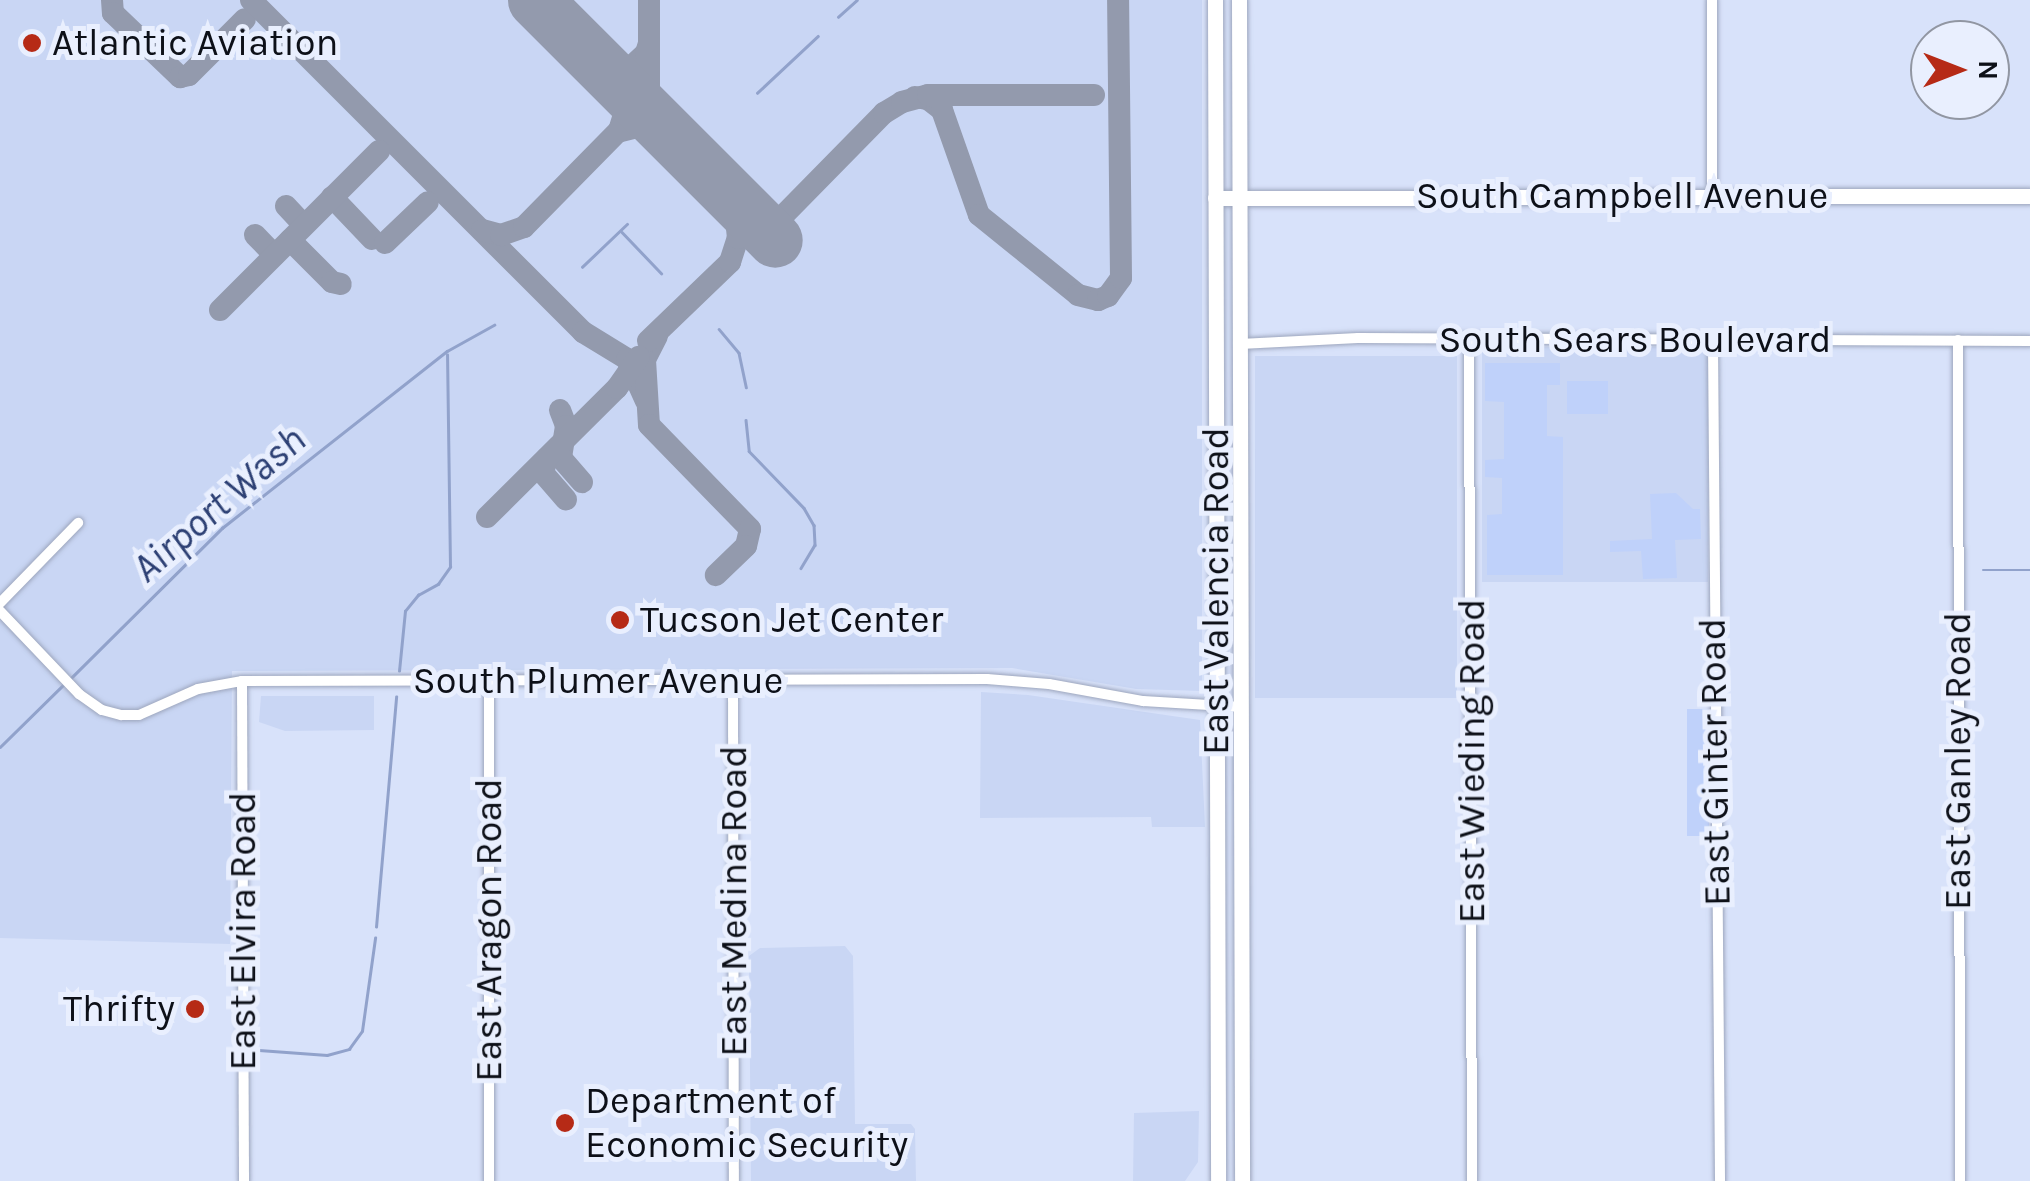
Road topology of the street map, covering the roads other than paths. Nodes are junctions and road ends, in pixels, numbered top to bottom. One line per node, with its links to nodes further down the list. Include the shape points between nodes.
1 (1214, 0): 7 (main road, East Valencia Road)
2 (1239, 0): 6 (main road, East Valencia Road)
3 (1712, 0): 4 (street)
4 (1712, 196): 5 (main road, South Campbell Avenue); 6 (main road, South Campbell Avenue)
5 (2030, 196)
6 (1240, 197): 7 (main road, South Campbell Avenue); 12 (main road, East Valencia Road)
7 (1215, 198): 19 (main road, East Valencia Road)
8 (1468, 340): 11 (street, South Sears Boulevard); 12 (street, South Sears Boulevard); 28 (street, East Wieding Road)
9 (1958, 340): 10 (street, South Sears Boulevard); 11 (street, South Sears Boulevard); 30 (street, East Ganley Road)
10 (2030, 340)
11 (1713, 342): 29 (street, East Ginter Road)
12 (1240, 344): 20 (main road, East Valencia Road)
13 (78, 523): 14 (street)
14 (0, 603)
15 (0, 611): 17 (street, South Plumer Avenue, via 102,710 139,715 198,689)
16 (489, 680): 17 (street, South Plumer Avenue); 18 (street, South Plumer Avenue); 24 (street, East Aragon Road)
17 (242, 681): 23 (street, East Elvira Road)
18 (733, 682): 19 (street, South Plumer Avenue, via 987,679); 25 (street, East Medina Road)
19 (1213, 705): 20 (street, South Plumer Avenue); 22 (main road, East Valencia Road)
20 (1242, 708): 21 (main road, East Valencia Road)
21 (1242, 970): 22 (main road); 27 (main road, East Valencia Road)
22 (1218, 971): 26 (main road, East Valencia Road)
23 (244, 1181)
24 (489, 1181)
25 (734, 1181)
26 (1218, 1181)
27 (1242, 1181)
28 (1472, 1181)
29 (1720, 1181)
30 (1960, 1181)

